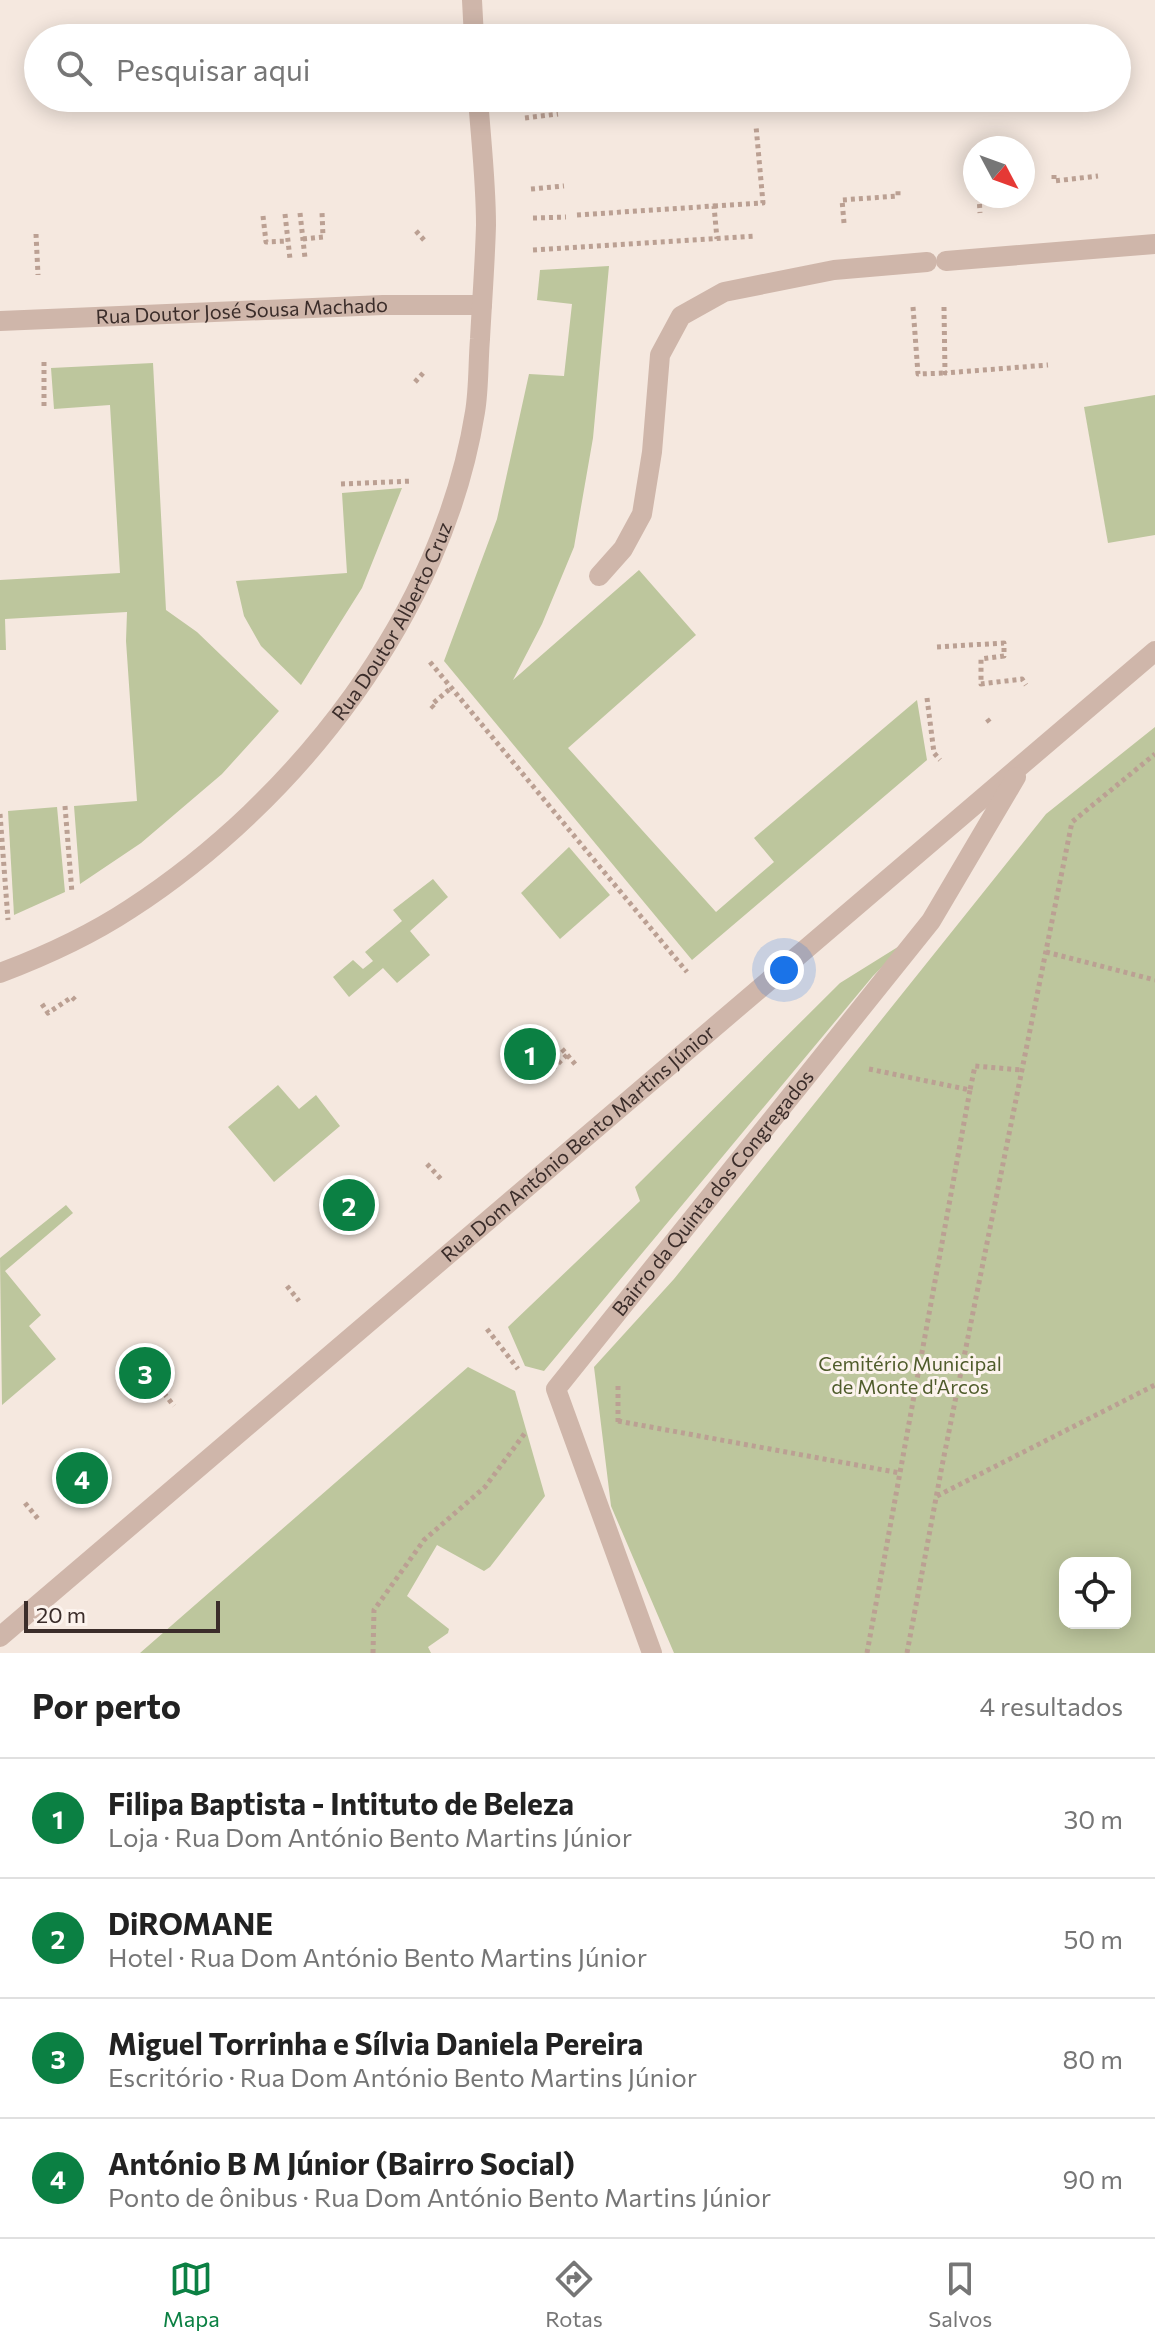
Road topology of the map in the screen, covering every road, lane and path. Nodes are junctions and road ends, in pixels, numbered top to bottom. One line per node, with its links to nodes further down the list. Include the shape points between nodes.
1 (472, 0): 2 (street)
2 (473, 24)
3 (479, 112): 37 (street, Rua Doutor Alberto Cruz, via 486,223)
4 (558, 114): 5 (path)
5 (525, 118)
6 (756, 126): 12 (path, via 763,203)
7 (1054, 175): 8 (path, via 1054,181)
8 (1098, 176)
9 (564, 186): 11 (path)
10 (898, 188): 23 (path, via 898,196 842,200)
11 (531, 189)
12 (714, 206): 18 (path); 27 (path)
13 (980, 208): 16 (path)
14 (322, 212): 26 (path, via 323,237)
15 (300, 213): 26 (path)
16 (980, 213)
17 (285, 214): 29 (path)
18 (577, 215)
19 (263, 216): 29 (path, via 266,242)
20 (566, 217): 21 (path)
21 (533, 218)
22 (416, 231): 28 (path)
23 (845, 231)
24 (36, 234): 35 (path)
25 (758, 236): 27 (path)
26 (303, 239): 32 (path)
27 (717, 239): 31 (path)
28 (424, 240)
29 (288, 241): 33 (path)
30 (1155, 244): 34 (street)
31 (533, 250)
32 (305, 258)
33 (290, 259)
34 (928, 262): 42 (path, via 918,374); 47 (street, via 834,270 724,292 681,316 660,355 642,514 623,549)
35 (38, 265)
36 (943, 299): 42 (path)
37 (482, 305): 38 (street, Rua Doutor José Sousa Machado); 66 (street, Rua Doutor Alberto Cruz, via 475,411 457,487 427,567 349,703 248,817 195,862 127,911 52,953)
38 (0, 321)
39 (1048, 365): 42 (path)
40 (44, 368): 44 (path)
41 (425, 371): 43 (path)
42 (945, 373)
43 (415, 382)
44 (44, 409)
45 (414, 481): 46 (path)
46 (341, 484)
47 (599, 576)
48 (937, 647): 51 (path, via 1004,643 1004,656 981,659 981,684 1022,679)
49 (1155, 651): 59 (street, Rua Dom António Bento Martins Júnior)
50 (429, 661): 52 (path)
51 (1026, 685)
52 (451, 688): 54 (path, via 431,705); 65 (path)
53 (927, 698): 58 (path, via 934,753)
54 (434, 708)
55 (987, 719): 56 (path)
56 (992, 725)
57 (1155, 754): 64 (path, via 1072,822)
58 (940, 760)
59 (1023, 764): 86 (street, Bairro da Quinta dos Congregados, via 931,921); 92 (street, Rua Dom António Bento Martins Júnior)
60 (65, 806): 62 (path)
61 (0, 814): 63 (path)
62 (71, 889)
63 (8, 919)
64 (1046, 952): 67 (path); 75 (path)
65 (687, 972)
66 (0, 973)
67 (1155, 980)
68 (39, 1000): 69 (path, via 48,1013 72,997)
69 (77, 1002)
70 (562, 1049): 71 (path)
71 (567, 1055): 72 (path); 74 (path, via 547,1074)
72 (576, 1065)
73 (856, 1066): 76 (path)
74 (541, 1068)
75 (1021, 1070): 76 (path, via 975,1066); 89 (path)
76 (970, 1090): 88 (path)
77 (427, 1164): 78 (path)
78 (441, 1179)
79 (287, 1286): 80 (path)
80 (299, 1301)
81 (487, 1329): 82 (path)
82 (526, 1379)
83 (618, 1379): 88 (path, via 618,1421)
84 (1155, 1385): 89 (path)
85 (159, 1387): 87 (path)
86 (556, 1389): 93 (path, via 485,1487 424,1540 374,1610); 94 (street)
87 (174, 1406)
88 (900, 1473): 95 (path)
89 (937, 1496): 96 (path)
90 (25, 1503): 91 (path)
91 (39, 1520)
92 (0, 1637)
93 (373, 1653)
94 (652, 1653)
95 (867, 1653)
96 (907, 1653)

